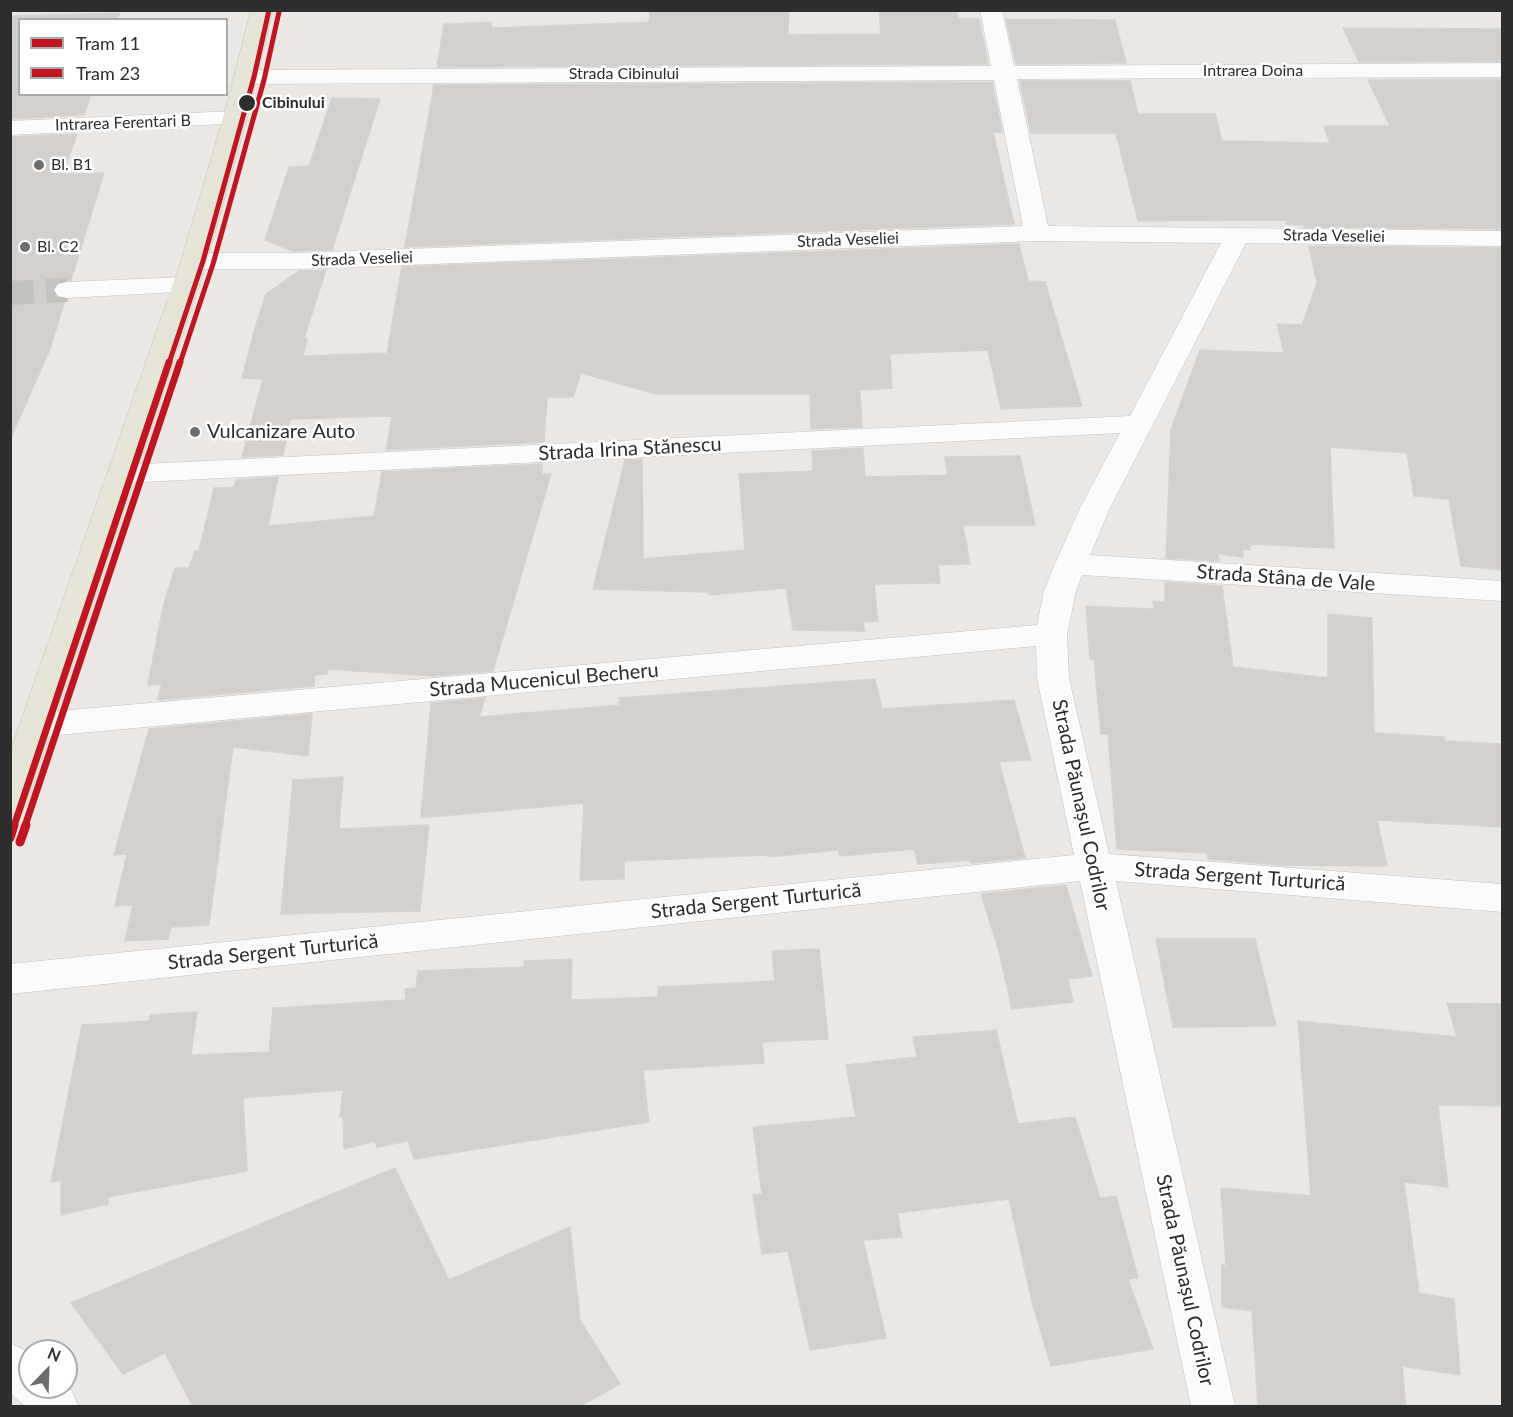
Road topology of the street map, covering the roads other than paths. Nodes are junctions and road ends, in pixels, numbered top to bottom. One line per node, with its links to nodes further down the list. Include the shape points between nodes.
1 (262, 10): 5 (main road)
2 (991, 10): 4 (street)
3 (1503, 70): 4 (street, Intrarea Doina)
4 (1004, 72): 5 (street, Strada Cibinului); 8 (street)
5 (245, 77): 6 (main road)
6 (235, 118): 7 (street, Intrarea Ferentari B); 11 (main road)
7 (10, 128)
8 (1037, 233): 9 (street, Strada Veseliei); 11 (street, Strada Veseliei, via 300,261)
9 (1237, 235): 10 (street, Strada Veseliei); 13 (street, Strada Păunașul Codrilor)
10 (1503, 238)
11 (190, 273): 12 (street, Strada Veseliei); 14 (main road)
12 (68, 290)
13 (1137, 424): 14 (street, Strada Irina Stănescu); 15 (street, Strada Păunașul Codrilor)
14 (123, 474): 18 (main road)
15 (1071, 564): 16 (street, Strada Stâna de Vale); 17 (street, Strada Păunașul Codrilor, via 1060,591)
16 (1503, 591)
17 (1051, 634): 18 (street, Strada Mucenicul Becheru); 20 (street, Strada Păunașul Codrilor, via 1053,678)
18 (36, 725): 19 (main road)
19 (10, 803)
20 (1094, 866): 21 (street, Strada Sergent Turturică); 22 (street, Strada Sergent Turturică); 23 (street, Strada Păunașul Codrilor)
21 (1503, 898)
22 (10, 979)
23 (1213, 1407)

